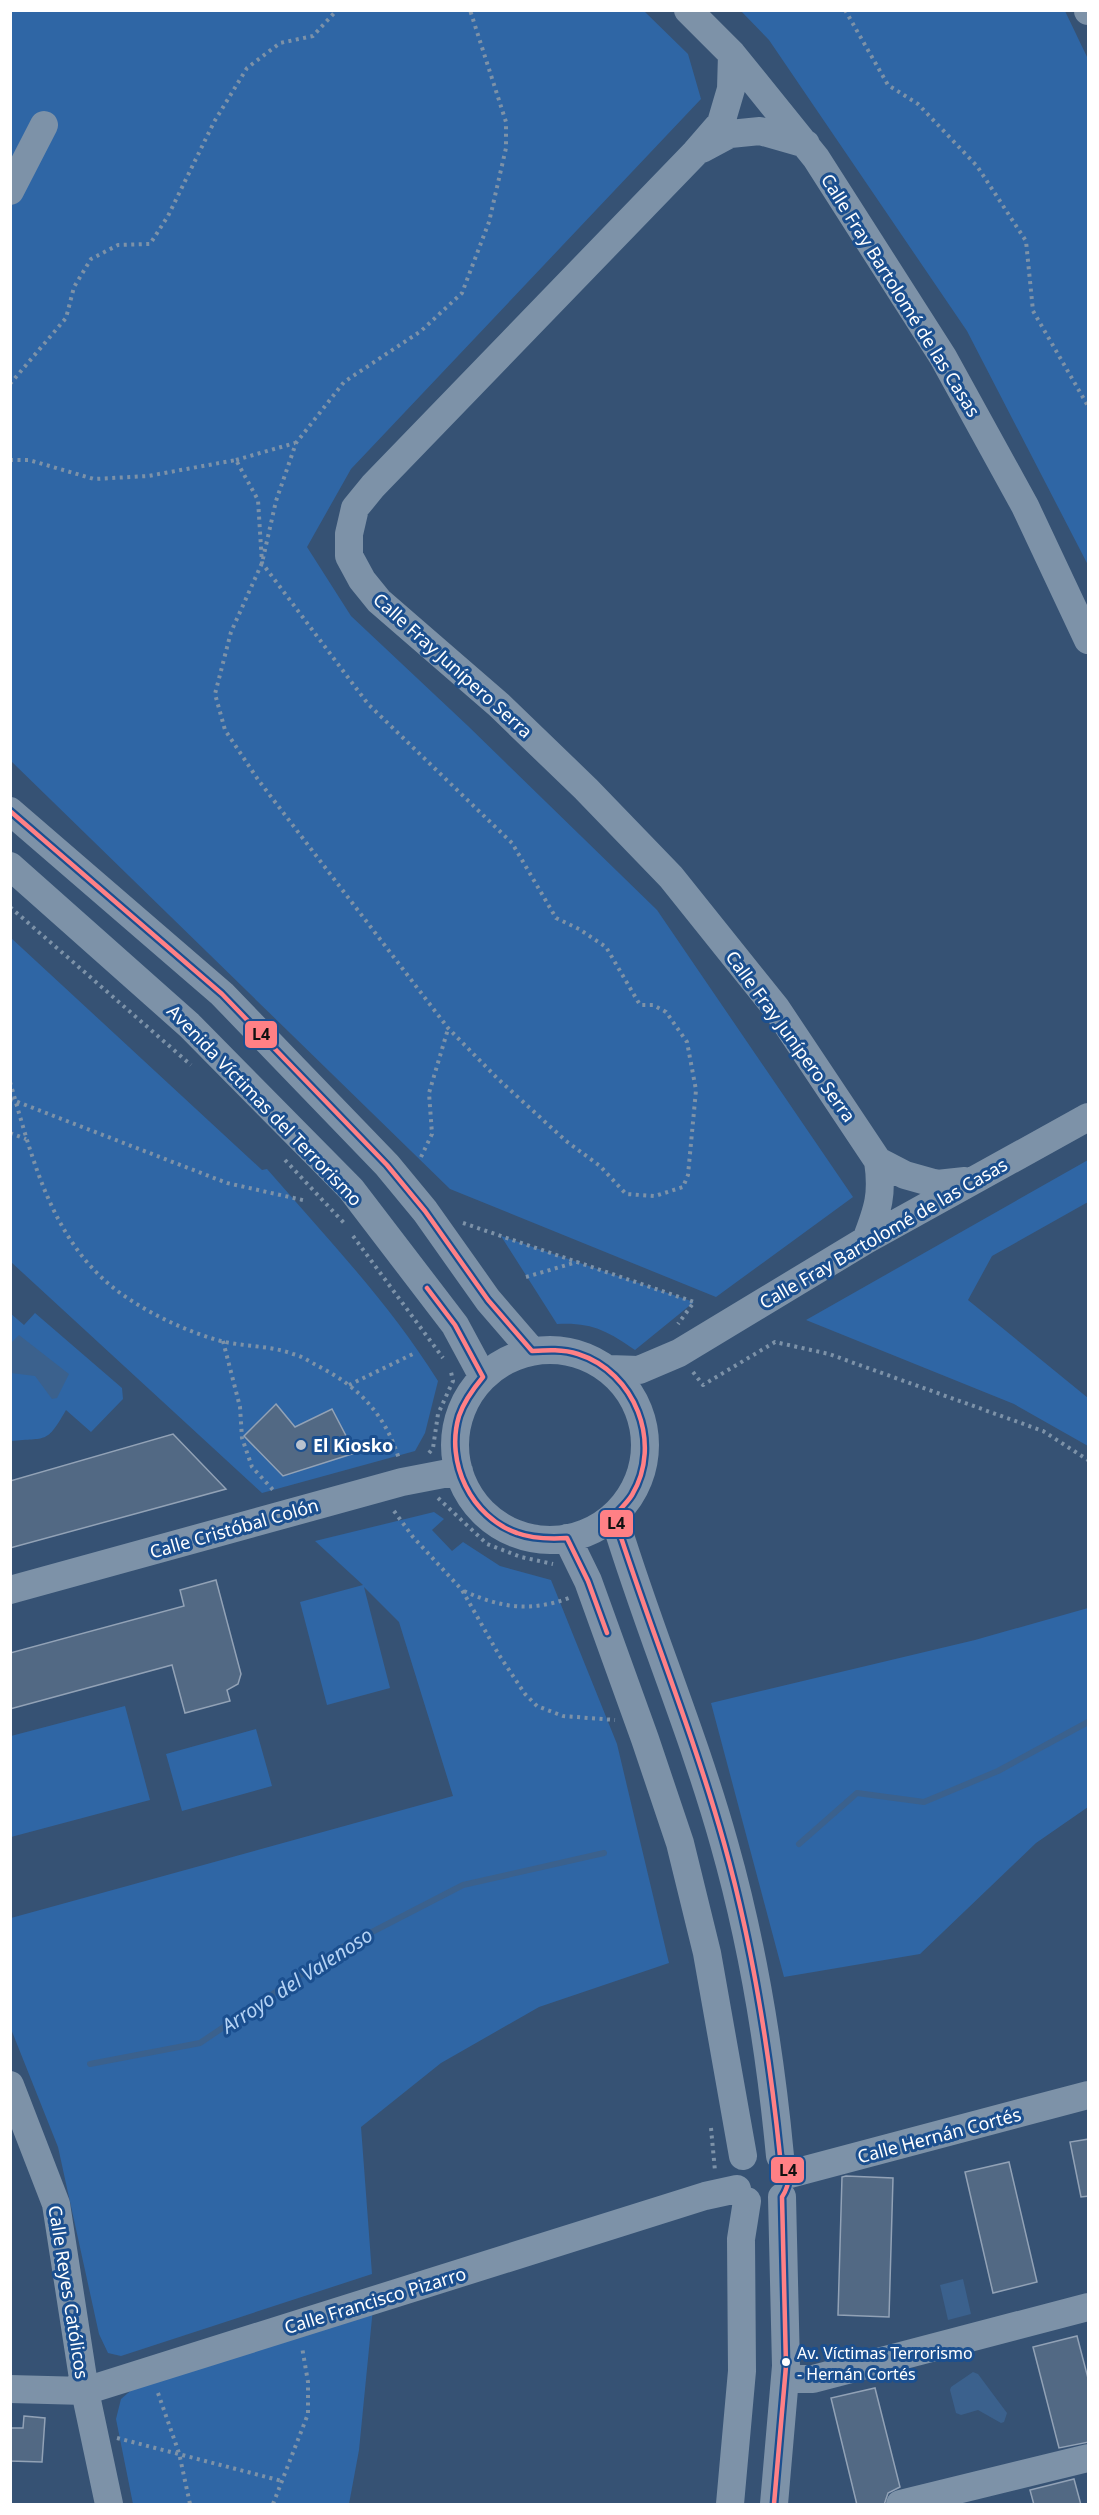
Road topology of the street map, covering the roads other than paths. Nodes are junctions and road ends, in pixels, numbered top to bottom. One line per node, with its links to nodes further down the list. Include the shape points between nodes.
1 (688, 10): 2 (street, Calle Fray Bartolomé de las Casas)
2 (732, 54): 4 (street, Calle Fray Bartolomé de las Casas); 5 (street, Calle Fray Junípero Serra, via 731,88 720,123)
3 (44, 125): 6 (street)
4 (806, 144): 5 (street, Calle Fray Junípero Serra, via 760,131 730,134); 7 (street, Calle Fray Bartolomé de las Casas, via 943,357 1025,506)
5 (694, 153): 11 (street, Calle Fray Junípero Serra, via 373,486 356,508 349,534 349,556 379,601 498,705 670,877 776,1008)
6 (10, 191)
7 (1089, 640)
8 (10, 811): 14 (street, via 222,994 387,1165 488,1300)
9 (10, 866): 17 (street, Avenida Víctimas del Terrorismo, via 189,1025 351,1189 455,1325)
10 (1089, 1117): 12 (street, Calle Fray Bartolomé de las Casas)
11 (878, 1161): 12 (street, Calle Fray Junípero Serra, via 905,1175 937,1184); 13 (street, Calle Fray Junípero Serra, via 882,1185)
12 (974, 1180): 13 (street, Calle Fray Bartolomé de las Casas)
13 (866, 1240): 15 (street, Calle Fray Bartolomé de las Casas)
14 (532, 1351): 16 (street, via 559,1350 585,1356); 17 (street, via 505,1361)
15 (680, 1353): 16 (street, Calle Fray Bartolomé de las Casas, via 639,1370); 18 (street, Calle Fray Bartolomé de las Casas, via 651,1383)
16 (609, 1369): 18 (street, via 627,1389)
17 (483, 1377): 19 (street, via 467,1397 458,1420 455,1445)
18 (640, 1413): 20 (street, via 646,1441 643,1469 632,1494)
19 (459, 1471): 21 (street, via 470,1495 488,1516 512,1532 539,1539); 22 (street, Calle Cristóbal Colón, via 403,1473)
20 (614, 1516): 21 (street, via 592,1530); 26 (street, via 724,1843 753,1958)
21 (567, 1538): 25 (street, via 592,1591 680,1843 707,1953)
22 (10, 1590)
23 (10, 2085): 31 (street, Calle Reyes Católicos, via 56,2204)
24 (1089, 2095): 26 (street, Calle Hernán Cortés)
25 (743, 2156): 26 (street, via 755,2150 768,2150); 27 (street, via 736,2166)
26 (784, 2175): 27 (street, via 771,2204 759,2205); 29 (street)
27 (733, 2194): 31 (street, Calle Francisco Pizarro); 34 (street, via 741,2239 742,2371)
28 (1089, 2307): 29 (street, via 813,2379)
29 (785, 2379): 35 (street)
30 (10, 2390): 31 (street, Calle Francisco Pizarro)
31 (85, 2391): 33 (street, Calle Reyes Católicos)
32 (1089, 2458): 36 (street)
33 (109, 2505)
34 (730, 2505)
35 (774, 2505)
36 (900, 2505)

